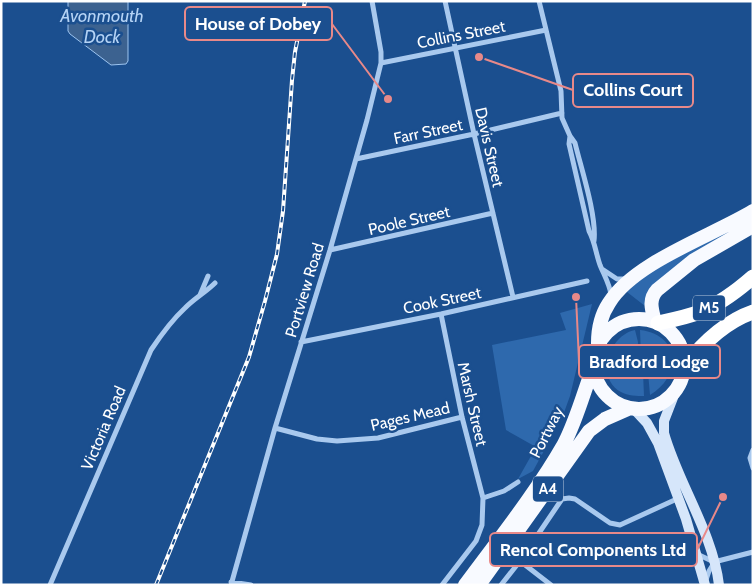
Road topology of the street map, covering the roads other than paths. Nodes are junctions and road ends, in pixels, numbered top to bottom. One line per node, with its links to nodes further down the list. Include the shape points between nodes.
1 (372, 1): 6 (street, Portview Road)
2 (445, 1): 5 (street, Davis Street)
3 (539, 1): 4 (street)
4 (546, 30): 5 (street, Collins Street); 7 (street, via 561,91)
5 (455, 49): 6 (street, Collins Street); 8 (street, Davis Street)
6 (381, 63): 9 (street, Portview Road)
7 (562, 113): 8 (street, Farr Street); 14 (street, via 570,136 569,144 589,231)
8 (474, 134): 9 (street, Farr Street); 11 (street, Davis Street)
9 (356, 159): 13 (street, Portview Road)
10 (753, 211): 17 (highway, via 657,262)
11 (493, 213): 13 (street, Poole Street); 21 (street, Davis Street)
12 (753, 226): 25 (highway, via 694,260 657,290 651,299)
13 (330, 250): 26 (street, Portview Road)
14 (602, 269): 17 (street, via 617,279); 22 (street, via 611,291)
15 (208, 276): 20 (street, Victoria Road)
16 (753, 277): 25 (highway, M5, via 710,308)
17 (632, 279): 22 (highway)
18 (587, 281): 21 (street, Cook Street)
19 (215, 283): 20 (street, Victoria Road)
20 (200, 295): 44 (street, Victoria Road, via 165,330 151,350)
21 (512, 297): 24 (street, Cook Street)
22 (610, 301): 27 (highway, via 601,323)
23 (753, 312): 29 (highway, M5, via 707,340)
24 (441, 314): 26 (street, Cook Street); 32 (street, Marsh Street)
25 (657, 323): 27 (highway, via 637,319 620,323 606,334); 29 (highway, via 678,341)
26 (301, 342): 33 (street, Portview Road)
27 (598, 346): 28 (highway)
28 (594, 362): 31 (highway, via 598,383 604,391); 47 (highway, Portway / A4, via 564,443 535,489)
29 (684, 367): 30 (highway)
30 (676, 390): 31 (highway, via 658,405); 42 (main road, via 664,421 664,433)
31 (631, 408): 38 (main road, via 647,423 658,443); 48 (highway, Portway / A4, via 605,419 589,431)
32 (462, 417): 33 (street, Pages Mead, via 378,438 317,439); 37 (street, Marsh Street)
33 (275, 428): 43 (street, Portview Road)
34 (753, 450): 35 (street, via 750,462)
35 (753, 468)
36 (518, 482): 37 (street, via 504,492)
37 (483, 498): 46 (street, via 482,525 476,541)
38 (679, 498): 40 (main road); 41 (street, via 620,526 610,523 575,499 562,499)
39 (753, 552): 42 (street)
40 (696, 554): 42 (street); 51 (main road)
41 (520, 561): 49 (street); 50 (street)
42 (714, 562): 51 (street); 52 (main road)
43 (231, 583): 45 (street)
44 (50, 585)
45 (251, 585)
46 (442, 585)
47 (465, 585)
48 (479, 585)
49 (501, 585)
50 (551, 585)
51 (705, 585)
52 (719, 585)

